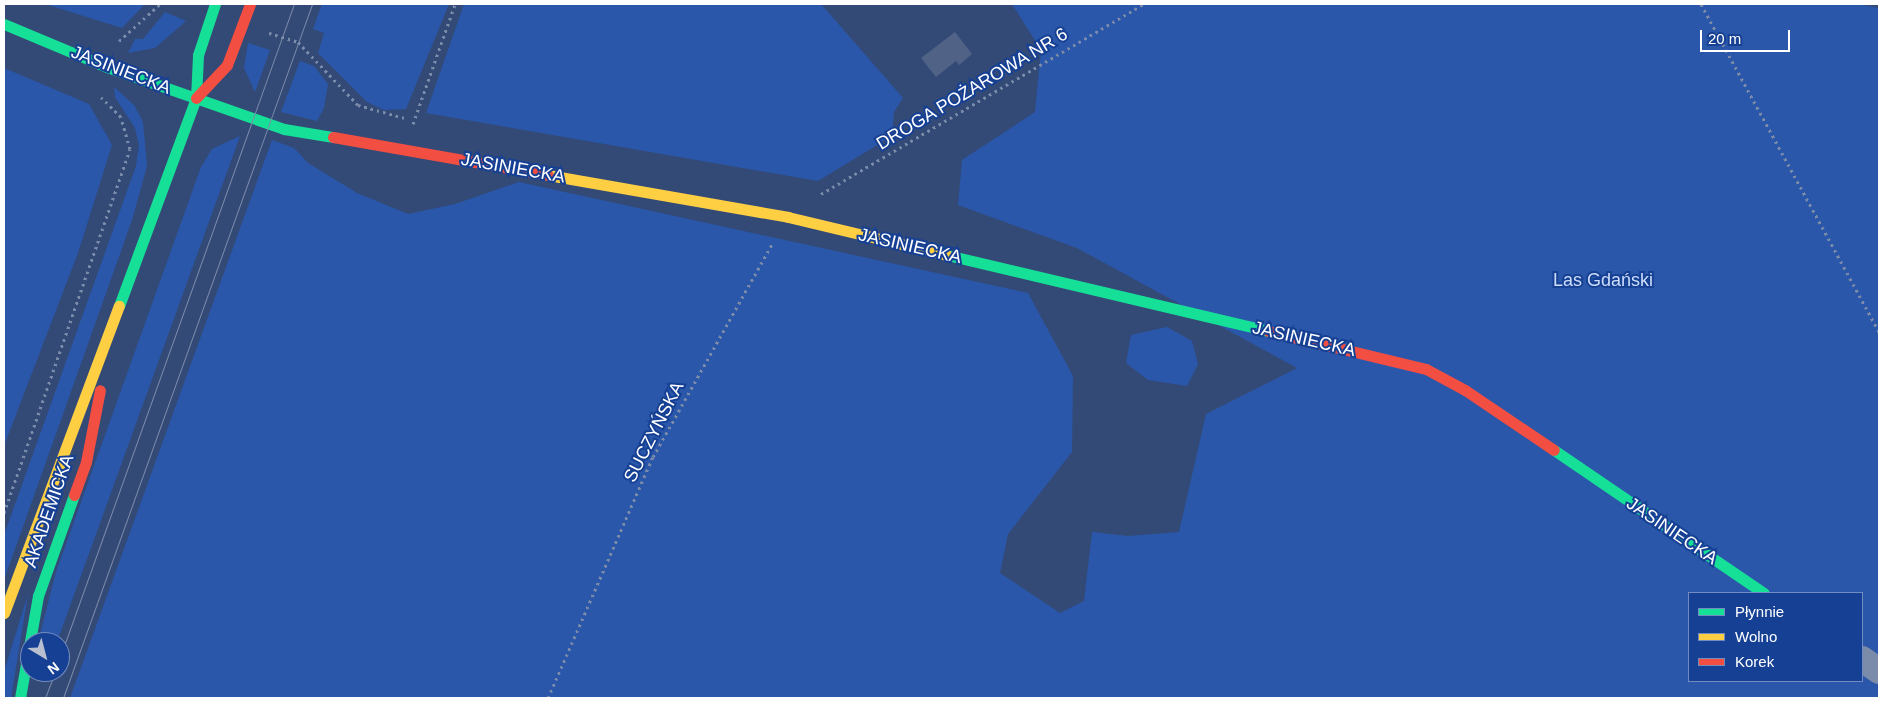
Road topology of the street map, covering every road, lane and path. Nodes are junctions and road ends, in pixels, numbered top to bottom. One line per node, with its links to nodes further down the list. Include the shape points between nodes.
1 (160, 4): 9 (path, via 118,41)
2 (215, 4): 10 (street, via 198,55)
3 (250, 4): 8 (street)
4 (455, 4): 11 (path)
5 (1143, 4): 14 (path, DROGA POŻAROWA NR 6)
6 (1701, 4): 16 (path)
7 (4, 24): 9 (street, JASINIECKA)
8 (242, 26): 10 (street, via 227,65); 11 (path, via 298,42 358,105 376,113)
9 (107, 67): 10 (street, JASINIECKA); 18 (path, via 96,93 121,117 130,149)
10 (196, 98): 13 (street, JASINIECKA, via 284,129); 17 (street, AKADEMICKA)
11 (414, 120): 12 (path); 13 (path)
12 (423, 122)
13 (408, 149): 15 (street, JASINIECKA)
14 (814, 198): 15 (path, SUCZYŃSKA)
15 (788, 217): 19 (street, JASINIECKA, via 1426,369 1465,390); 24 (path, SUCZYŃSKA, via 653,456)
16 (1879, 332)
17 (108, 334): 20 (street, AKADEMICKA); 23 (street, AKADEMICKA, via 89,446 38,596)
18 (4, 513)
19 (1763, 592)
20 (4, 613)
21 (1863, 660): 22 (street)
22 (1879, 671)
23 (20, 698)
24 (548, 698)

